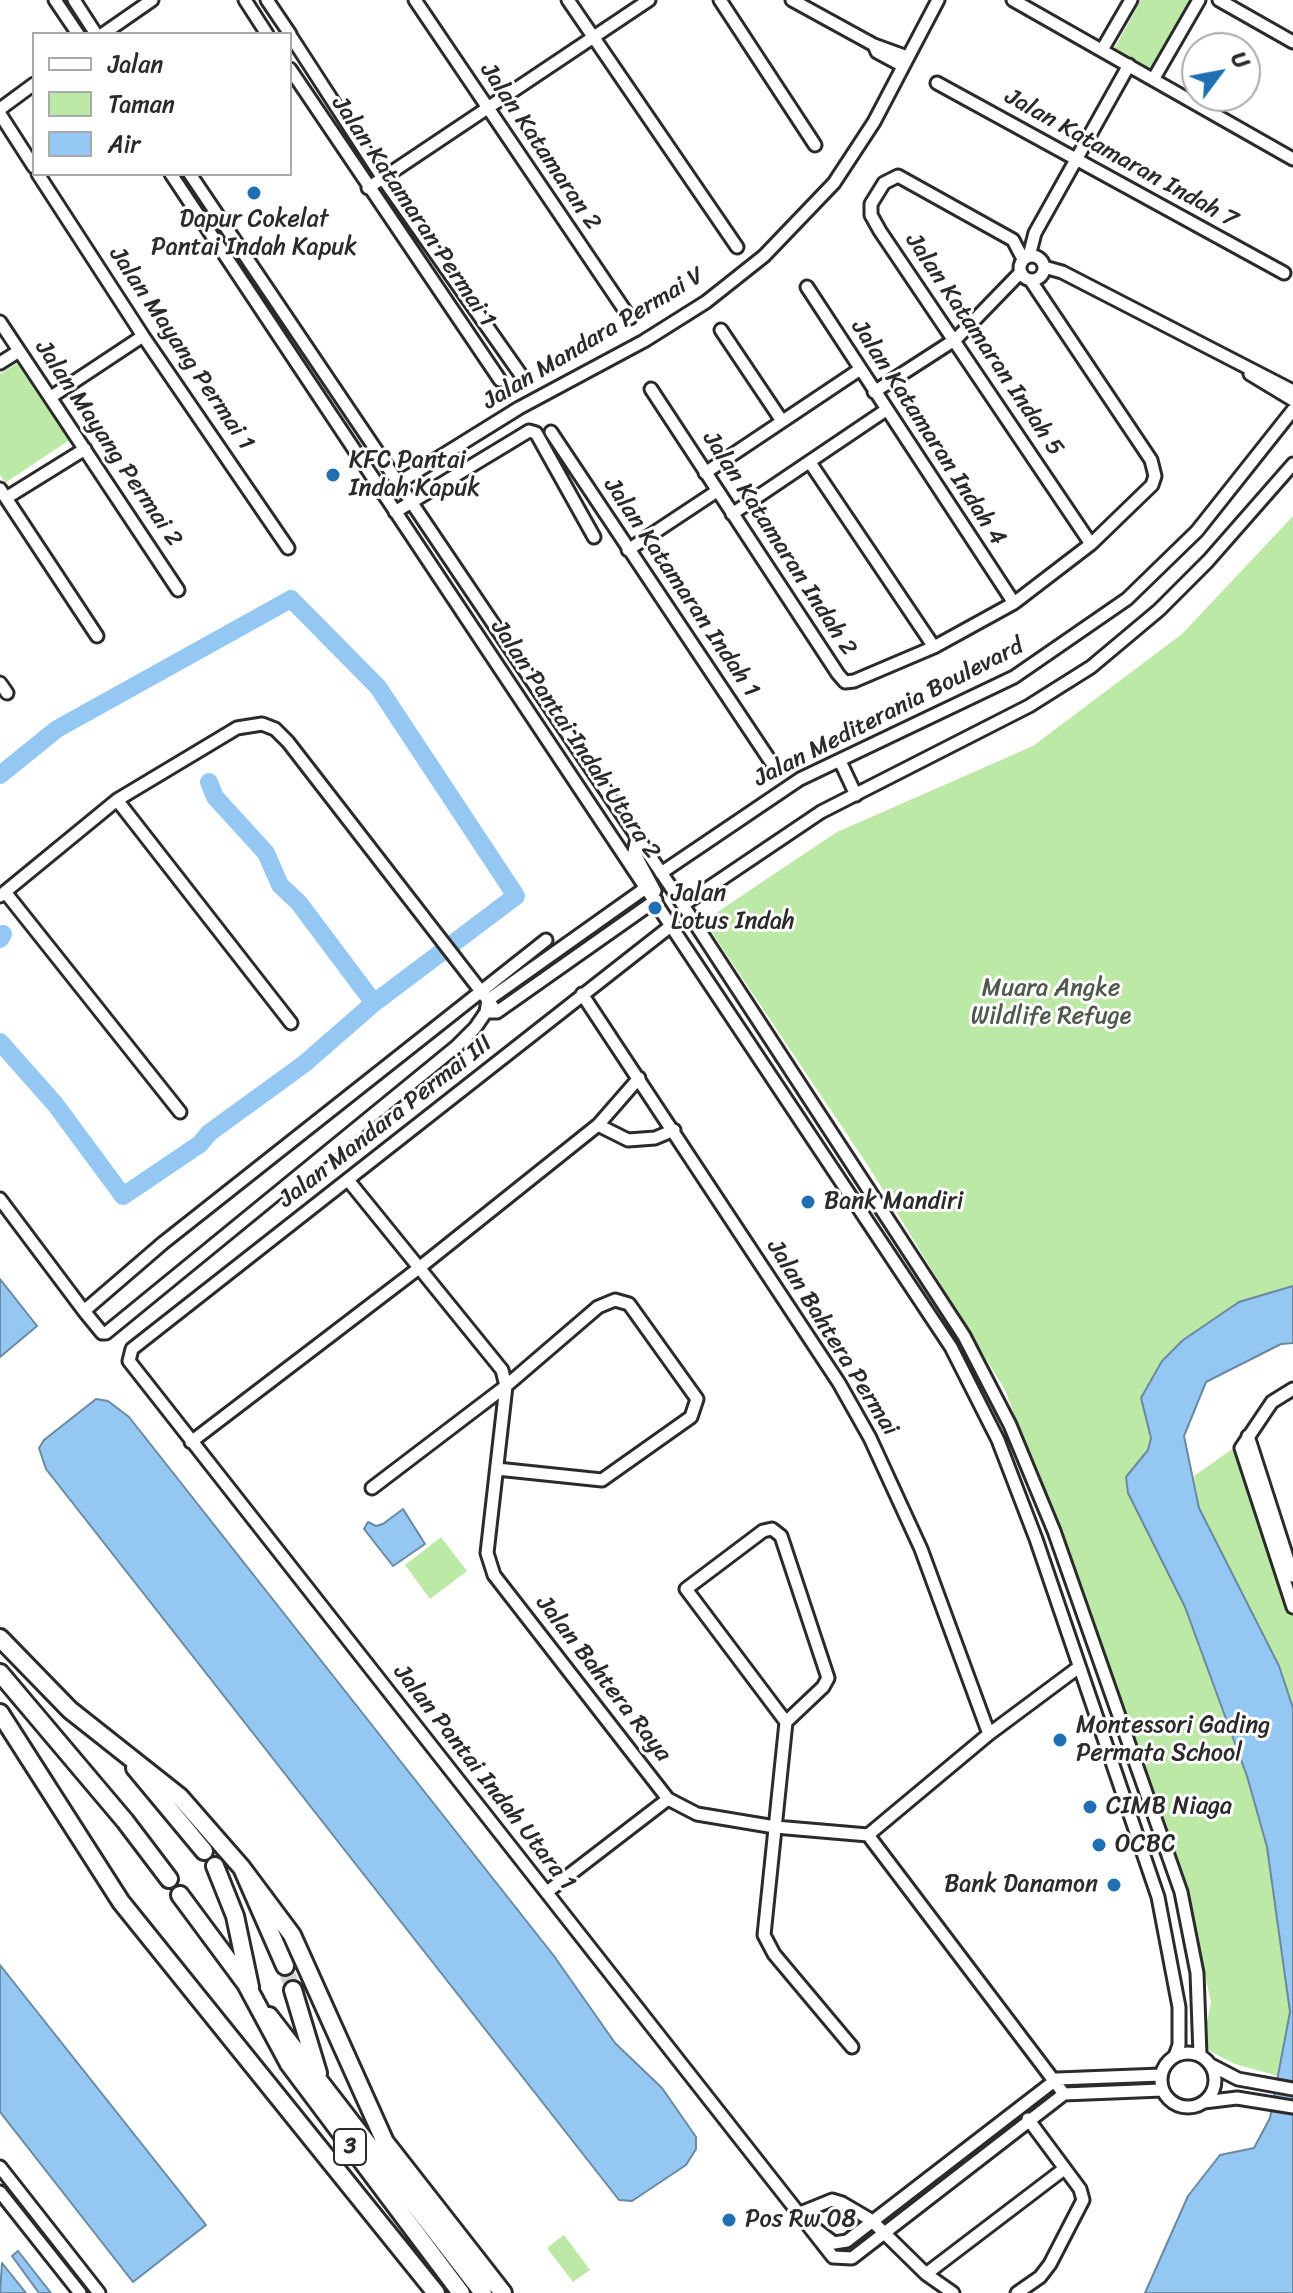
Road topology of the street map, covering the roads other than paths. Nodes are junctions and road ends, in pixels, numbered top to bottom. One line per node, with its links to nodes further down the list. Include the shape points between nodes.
1 (55, 0): 16 (street)
2 (74, 0): 17 (street)
3 (152, 0): 18 (street)
4 (245, 0): 19 (street)
5 (267, 0): 20 (street)
6 (415, 0): 31 (street, Jalan Katamaran 2)
7 (568, 0): 22 (street)
8 (649, 0): 22 (street)
9 (720, 0): 33 (street)
10 (792, 0): 25 (street, via 874,45 877,52)
11 (938, 0): 25 (street, Jalan Mandara Permai V)
12 (1013, 0): 24 (street)
13 (1131, 0): 24 (street)
14 (1199, 0): 28 (street)
15 (1219, 0): 23 (street)
16 (77, 32)
17 (95, 32)
18 (106, 32)
19 (266, 32)
20 (289, 32)
21 (292, 37): 40 (street)
22 (592, 37): 31 (street); 42 (street)
23 (1293, 42)
24 (1102, 50): 26 (street)
25 (905, 62): 73 (street, Jalan Mandara Permai V, via 834,183 764,256 706,302 644,341 519,408)
26 (1129, 65): 28 (street); 34 (street)
27 (292, 72): 41 (street, Jalan Katamaran Permai 1)
28 (1154, 78): 35 (street)
29 (937, 83): 34 (street, Jalan Katamaran Indah 7)
30 (32, 86): 32 (street)
31 (487, 108): 40 (street); 49 (street, Jalan Katamaran 2)
32 (0, 112): 36 (street)
33 (815, 145)
34 (1076, 158): 43 (street); 46 (street, Jalan Katamaran Indah 7)
35 (1293, 159)
36 (32, 164)
37 (39, 176): 52 (street, Jalan Mayang Permai 1)
38 (172, 176): 75 (street, Jalan Pantai Indah Utara 2)
39 (191, 176): 73 (street, Jalan Pantai Indah Utara 2)
40 (382, 177): 41 (street); 58 (street)
41 (368, 188): 59 (street, Jalan Katamaran Permai 1)
42 (737, 247)
43 (1026, 258): 44 (street, via 1036,257); 45 (street); 53 (street, Jalan Katamaran Indah 5, via 1013,240 898,176 875,193 871,215)
44 (1044, 267): 47 (street); 56 (street)
45 (1020, 273): 47 (street); 53 (street)
46 (1284, 273)
47 (1031, 281): 81 (street, Jalan Katamaran Indah 2, via 1154,470 1148,491)
48 (807, 287): 57 (street, Jalan Katamaran Indah 4)
49 (630, 318)
50 (0, 322): 54 (street, Jalan Mayang Permai 2)
51 (721, 330): 67 (street)
52 (143, 336): 63 (street); 82 (street, Jalan Mayang Permai 1)
53 (956, 339): 62 (street); 81 (street, Jalan Katamaran Indah 5)
54 (19, 351): 55 (street); 63 (street, Jalan Mayang Permai 2)
55 (0, 363)
56 (1241, 366): 61 (street); 64 (street)
57 (859, 370): 62 (street, Jalan Katamaran Indah 4); 67 (street)
58 (521, 375)
59 (500, 380)
60 (651, 389): 72 (street, Jalan Katamaran Indah 2)
61 (1293, 391)
62 (874, 392): 65 (street, Jalan Katamaran Indah 4)
63 (51, 397): 69 (street, Jalan Mayang Permai 2)
64 (1293, 400)
65 (886, 410): 70 (street); 85 (street, Jalan Katamaran Indah 4)
66 (1293, 410): 88 (street, Jalan Mediterania Boulevard, via 1197,531 1127,599 1014,677)
67 (782, 421): 72 (street)
68 (551, 432): 83 (street, Jalan Katamaran Indah 1)
69 (85, 449): 76 (street); 84 (street, Jalan Mayang Permai 2)
70 (811, 464): 79 (street); 87 (street)
71 (1293, 464): 90 (street, via 1208,561 1091,667 1029,706)
72 (705, 473): 74 (street, Jalan Katamaran Indah 2)
73 (399, 482): 75 (street, Jalan Mandara Permai V); 77 (street, Jalan Pantai Indah Utara 2)
74 (717, 491): 79 (street, Jalan Katamaran Indah 2); 83 (street)
75 (382, 493): 78 (street, Jalan Pantai Indah Utara 2)
76 (3, 494): 86 (street)
77 (412, 501): 78 (street, Jalan Katamaran Indah 1); 80 (street, Jalan Katamaran Indah 1, via 529,431 536,433); 92 (street, Jalan Pantai Indah Utara 2)
78 (395, 512): 94 (street, Jalan Pantai Indah Utara 2)
79 (732, 514): 87 (street, Jalan Katamaran Indah 2, via 845,682)
80 (594, 537)
81 (1091, 544): 85 (street, Jalan Katamaran Indah 2)
82 (288, 548)
83 (628, 550): 89 (street, Jalan Katamaran Indah 1)
84 (178, 590)
85 (1014, 603): 87 (street, Jalan Katamaran Indah 2)
86 (97, 636)
87 (934, 647)
88 (840, 761): 90 (street); 93 (street, Jalan Mediterania Boulevard, via 768,798)
89 (775, 768)
90 (856, 795): 97 (street, via 821,812)
91 (117, 800): 95 (street); 101 (street, via 237,728 262,724 275,729); 102 (street)
92 (637, 838): 93 (street, Jalan Pantai Indah Utara 2); 96 (street, via 634,852 653,882)
93 (661, 873): 97 (street, Jalan Pantai Indah Utara 2)
94 (647, 887): 96 (street, Jalan Pantai Indah Utara 2); 101 (street)
95 (2, 894): 104 (street)
96 (656, 900): 98 (street, Jalan Pantai Indah Utara 2); 101 (street)
97 (683, 905): 143 (street, Jalan Pantai Indah Utara 2, via 964,1336 1010,1425 1054,1531 1181,1892 1197,1973)
98 (672, 925): 100 (street, Jalan Mandara Permai III); 121 (street, Jalan Pantai Indah Utara 2, via 951,1347 998,1440)
99 (546, 940): 101 (street)
100 (582, 994): 103 (street, Jalan Bahtera Permai); 107 (street, Jalan Mandara Permai III)
101 (488, 1004): 110 (street, via 163,1243); 110 (street, via 457,1046 103,1333)
102 (291, 1023)
103 (639, 1078): 105 (street); 106 (street, Jalan Bahtera Permai)
104 (180, 1112)
105 (598, 1125): 106 (street, via 628,1140); 109 (street)
106 (674, 1130): 126 (street, Jalan Bahtera Permai, via 870,1438 921,1549)
107 (348, 1180): 109 (street); 111 (street, Jalan Mandara Permai III)
108 (0, 1199): 110 (street)
109 (419, 1268): 112 (street, via 502,1370); 114 (street)
110 (84, 1311)
111 (129, 1355): 114 (street, Jalan Pantai Indah Utara 1)
112 (506, 1386): 115 (street, Jalan Bahtera Raya); 115 (street, via 598,1307 615,1300 629,1304 697,1399 691,1417 602,1480); 117 (street)
113 (1293, 1389): 116 (street, via 1272,1402 1248,1436)
114 (191, 1442): 136 (street, Jalan Pantai Indah Utara 1)
115 (497, 1469): 129 (street, Jalan Bahtera Raya, via 487,1553 494,1575)
116 (1253, 1469): 118 (street); 119 (street)
117 (372, 1488)
118 (1293, 1576)
119 (1293, 1607)
120 (0, 1638): 128 (highway, via 53,1694)
121 (1079, 1667): 126 (street); 142 (street, Jalan Pantai Indah Utara 2, via 1158,1897 1179,2007)
122 (0, 1673): 135 (highway)
123 (0, 1713): 127 (highway, 3)
124 (786, 1722): 124 (street, via 686,1589 772,1529 781,1536 828,1678); 130 (street)
125 (0, 1726): 127 (highway, 3)
126 (989, 1734): 131 (street)
127 (15, 1738): 166 (highway, 3, via 121,1902)
128 (110, 1740): 132 (highway); 134 (highway, via 180,1797)
129 (668, 1799): 130 (street, Jalan Bahtera Raya, via 697,1814); 136 (street)
130 (775, 1827): 131 (street, Jalan Bahtera Raya); 141 (street, via 764,1935)
131 (868, 1835): 147 (street)
132 (204, 1851)
133 (215, 1866): 140 (highway, via 235,1916)
134 (242, 1868): 138 (highway); 169 (highway, via 292,1935 385,2142)
135 (169, 1879)
136 (547, 1892): 159 (street, Jalan Pantai Indah Utara 1)
137 (180, 1895): 140 (highway, 3)
138 (285, 1966)
139 (293, 1990): 148 (highway, 3)
140 (250, 1993): 148 (highway, 3); 167 (highway, 3, via 289,2064)
141 (852, 2047)
142 (1176, 2053): 143 (street); 145 (street)
143 (1200, 2054): 144 (street)
144 (1210, 2064): 149 (street, via 1238,2079); 153 (street, via 1213,2089)
145 (1161, 2075): 146 (street); 151 (street)
146 (1120, 2077): 147 (street); 150 (street)
147 (1057, 2079): 152 (street); 160 (street)
148 (321, 2082): 168 (highway, 3)
149 (1293, 2089)
150 (1121, 2090): 151 (street); 152 (street)
151 (1162, 2090): 153 (street, via 1176,2104 1192,2107)
152 (1064, 2094): 155 (street)
153 (1203, 2102): 154 (street, via 1227,2098)
154 (1293, 2107)
155 (1028, 2119): 157 (street); 162 (street)
156 (0, 2167): 165 (street)
157 (1064, 2169): 163 (street); 171 (street, via 1083,2200 1050,2264)
158 (0, 2192): 164 (street)
159 (800, 2213): 160 (street, via 832,2200); 161 (street, Jalan Pantai Indah Utara 1)
160 (871, 2220): 161 (street, via 840,2243); 162 (street)
161 (809, 2225): 162 (street, Jalan Pantai Indah Utara 1, via 823,2248 840,2260 852,2258)
162 (882, 2234): 163 (street)
163 (926, 2274): 170 (street)
164 (80, 2293)
165 (99, 2293)
166 (436, 2293)
167 (461, 2293)
168 (483, 2293)
169 (503, 2293)
170 (953, 2293)
171 (1017, 2293)

